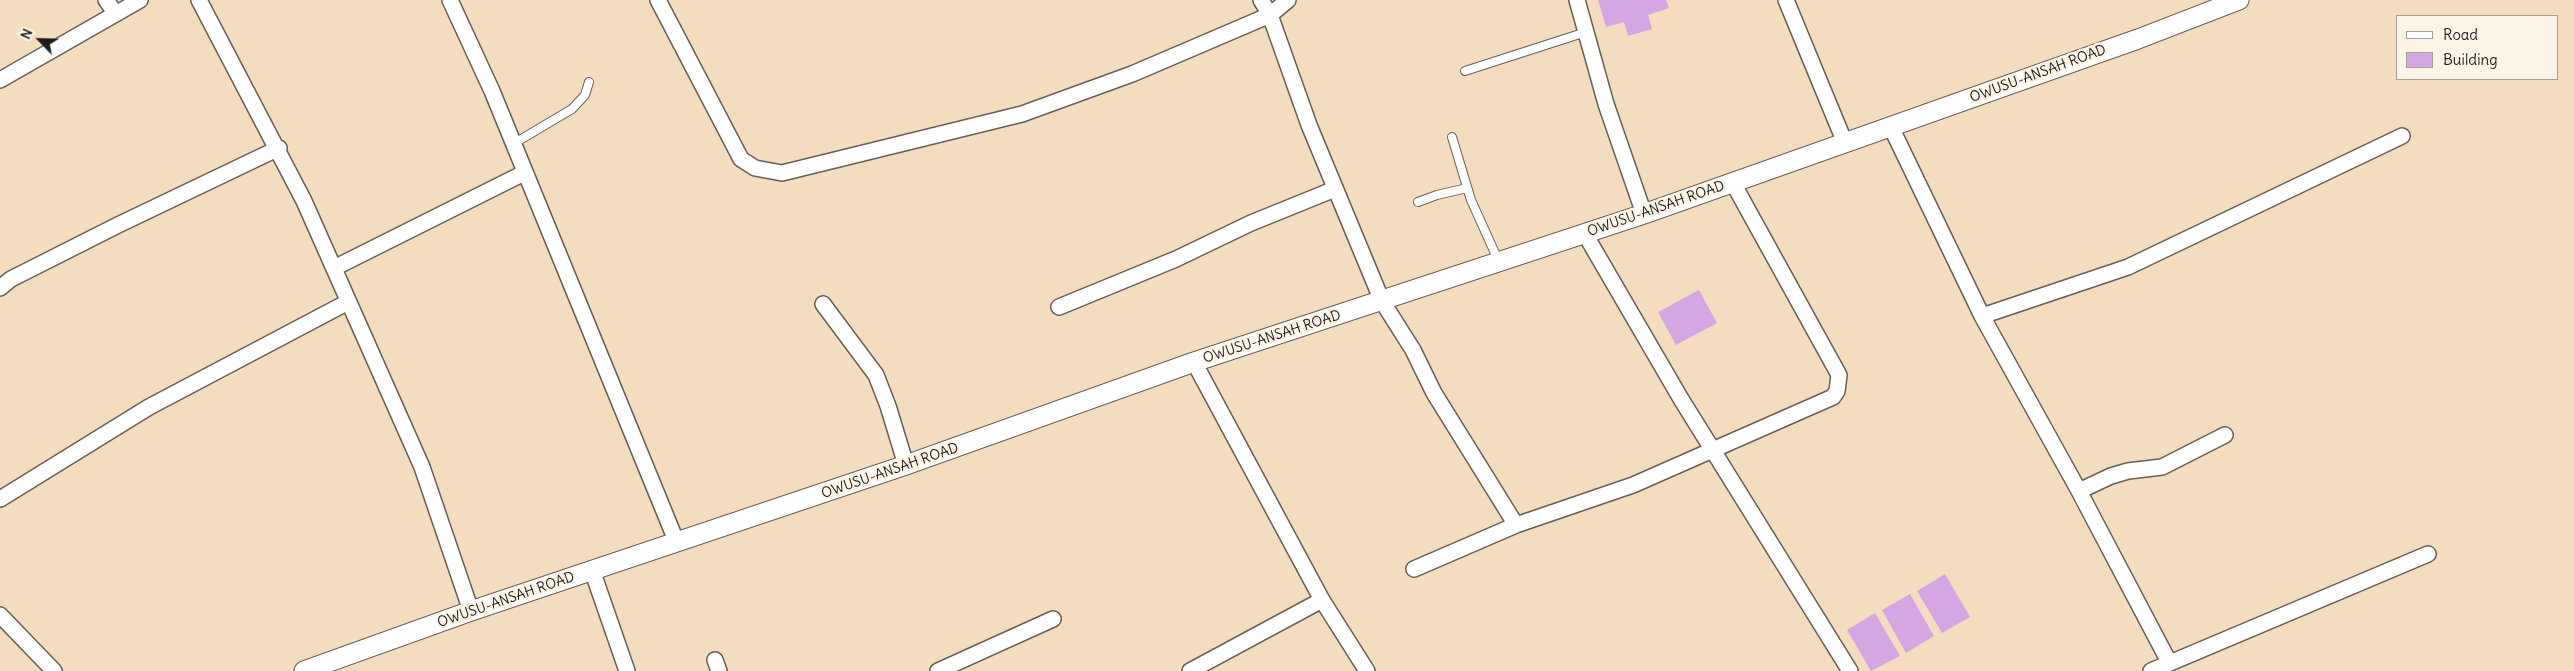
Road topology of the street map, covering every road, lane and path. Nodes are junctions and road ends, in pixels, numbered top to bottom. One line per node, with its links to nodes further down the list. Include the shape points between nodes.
1 (106, 0): 12 (street)
2 (140, 0): 12 (street)
3 (199, 0): 23 (street)
4 (450, 0): 21 (street)
5 (658, 0): 13 (street, via 741,158 755,168 782,173 1022,114 1132,74)
6 (1261, 0): 13 (street)
7 (1288, 0): 13 (street)
8 (1577, 0): 14 (street)
9 (1786, 0): 22 (street)
10 (2238, 0): 11 (street, OWUSU-ANSAH ROAD)
11 (2205, 6): 18 (street, OWUSU-ANSAH ROAD)
12 (116, 14): 16 (street)
13 (1270, 15): 27 (street)
14 (1586, 32): 15 (lane); 29 (street, via 1606,104)
15 (1465, 71)
16 (0, 80)
17 (589, 82): 21 (lane, via 585,95 572,109)
18 (1891, 127): 22 (street, OWUSU-ANSAH ROAD); 38 (street)
19 (2402, 136): 38 (street, via 2128,268)
20 (1452, 137): 26 (lane)
21 (513, 144): 24 (street)
22 (1845, 144): 25 (street, OWUSU-ANSAH ROAD)
23 (278, 148): 32 (street); 33 (street)
24 (524, 173): 32 (street); 46 (street)
25 (1733, 183): 29 (street, OWUSU-ANSAH ROAD); 41 (street, via 1839,375 1840,383 1833,397)
26 (1468, 188): 28 (lane); 31 (lane)
27 (1335, 189): 34 (street); 37 (street)
28 (1418, 202)
29 (1644, 214): 30 (street, OWUSU-ANSAH ROAD)
30 (1585, 234): 31 (street, OWUSU-ANSAH ROAD); 41 (street)
31 (1500, 262): 34 (street, OWUSU-ANSAH ROAD)
32 (334, 268): 35 (street)
33 (0, 288)
34 (1382, 300): 39 (street, OWUSU-ANSAH ROAD); 45 (street, via 1413,350 1434,393)
35 (348, 302): 44 (street, via 149,407); 51 (street, via 422,467)
36 (823, 304): 42 (street, via 876,375)
37 (1059, 307)
38 (1982, 316): 43 (street)
39 (1194, 362): 42 (street, OWUSU-ANSAH ROAD); 50 (street)
40 (2225, 435): 43 (street, via 2162,468 2128,471)
41 (1714, 451): 45 (street, via 1633,485); 61 (street)
42 (906, 466): 46 (street, OWUSU-ANSAH ROAD)
43 (2079, 491): 54 (street)
44 (0, 499)
45 (1516, 525): 48 (street)
46 (676, 544): 49 (street, OWUSU-ANSAH ROAD)
47 (2428, 554): 54 (street)
48 (1414, 569)
49 (592, 570): 51 (street, OWUSU-ANSAH ROAD); 57 (street)
50 (1322, 600): 59 (street); 60 (street)
51 (472, 612): 56 (street, OWUSU-ANSAH ROAD)
52 (0, 615): 55 (street)
53 (1053, 619): 58 (street)
54 (2169, 662): 62 (street)
55 (54, 671)
56 (304, 671)
57 (627, 671)
58 (938, 671)
59 (1190, 671)
60 (1367, 671)
61 (1850, 671)
62 (2152, 671)

